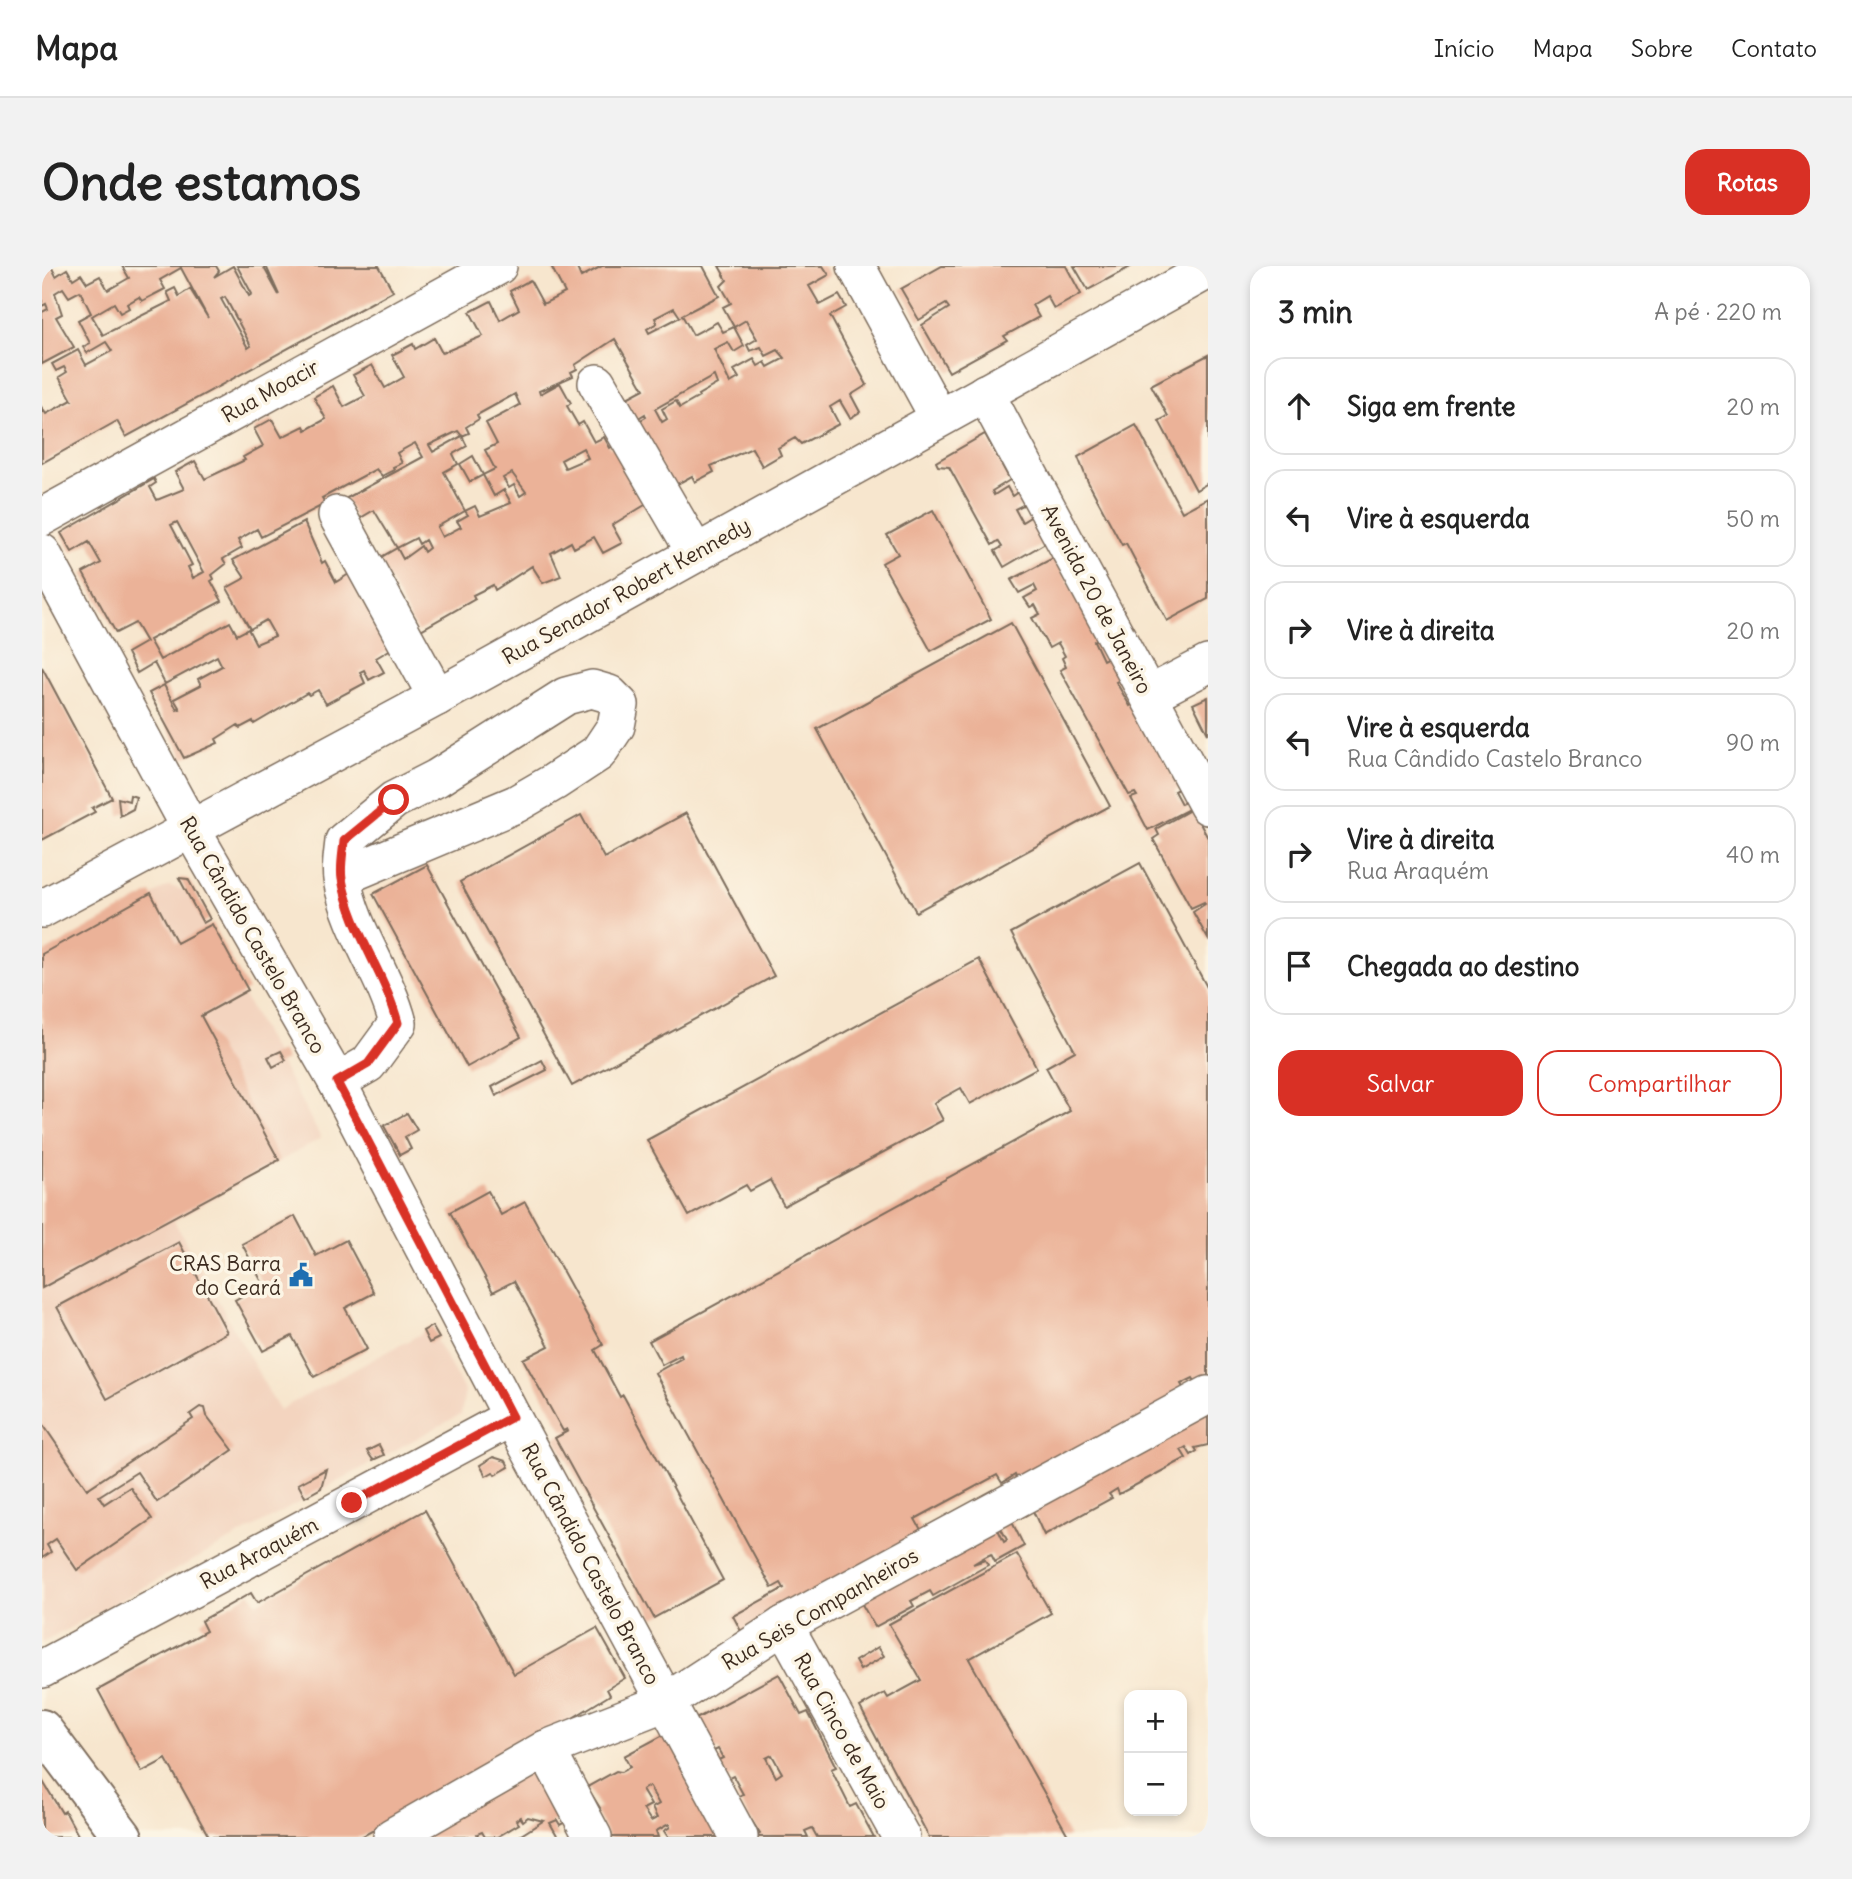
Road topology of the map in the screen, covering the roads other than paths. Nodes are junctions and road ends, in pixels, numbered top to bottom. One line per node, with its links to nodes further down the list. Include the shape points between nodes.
1 (498, 266): 8 (street, Rua Moacir)
2 (856, 266): 6 (street)
3 (1208, 271): 5 (street, Rua Senador Robert Kennedy)
4 (597, 383): 9 (street)
5 (985, 393): 6 (street, Rua Senador Robert Kennedy); 12 (street, Avenida 20 de Janeiro)
6 (939, 418): 9 (street, Rua Senador Robert Kennedy)
7 (337, 515): 13 (street)
8 (42, 517)
9 (695, 552): 13 (street, Rua Senador Robert Kennedy)
10 (42, 553): 15 (street, Rua Cândido Castelo Branco)
11 (1208, 664): 12 (street)
12 (1149, 695): 14 (street, Avenida 20 de Janeiro)
13 (437, 697): 15 (street, Rua Senador Robert Kennedy)
14 (1208, 806)
15 (191, 828): 17 (street, Rua Senador Robert Kennedy); 18 (street, Rua Cândido Castelo Branco)
16 (342, 877): 16 (street, via 344,841 394,800 566,696 592,689 609,694 620,705 616,726 598,753 554,782 516,804); 18 (street, via 353,918 390,994 398,1023 368,1064)
17 (42, 909)
18 (337, 1082): 20 (street, Rua Cândido Castelo Branco)
19 (1208, 1395): 21 (street, Rua Seis Companheiros)
20 (512, 1417): 22 (street, Rua Araquém); 23 (street, Rua Cândido Castelo Branco)
21 (784, 1625): 23 (street, Rua Seis Companheiros); 30 (street, Rua Cinco de Maio)
22 (42, 1669)
23 (666, 1702): 25 (street, Rua Seis Companheiros); 29 (street, Rua Cândido Castelo Branco)
24 (42, 1730): 26 (main road)
25 (546, 1749): 27 (street, Rua Seis Companheiros); 28 (street)
26 (123, 1837)
27 (392, 1837)
28 (593, 1837)
29 (739, 1837)
30 (901, 1837)

